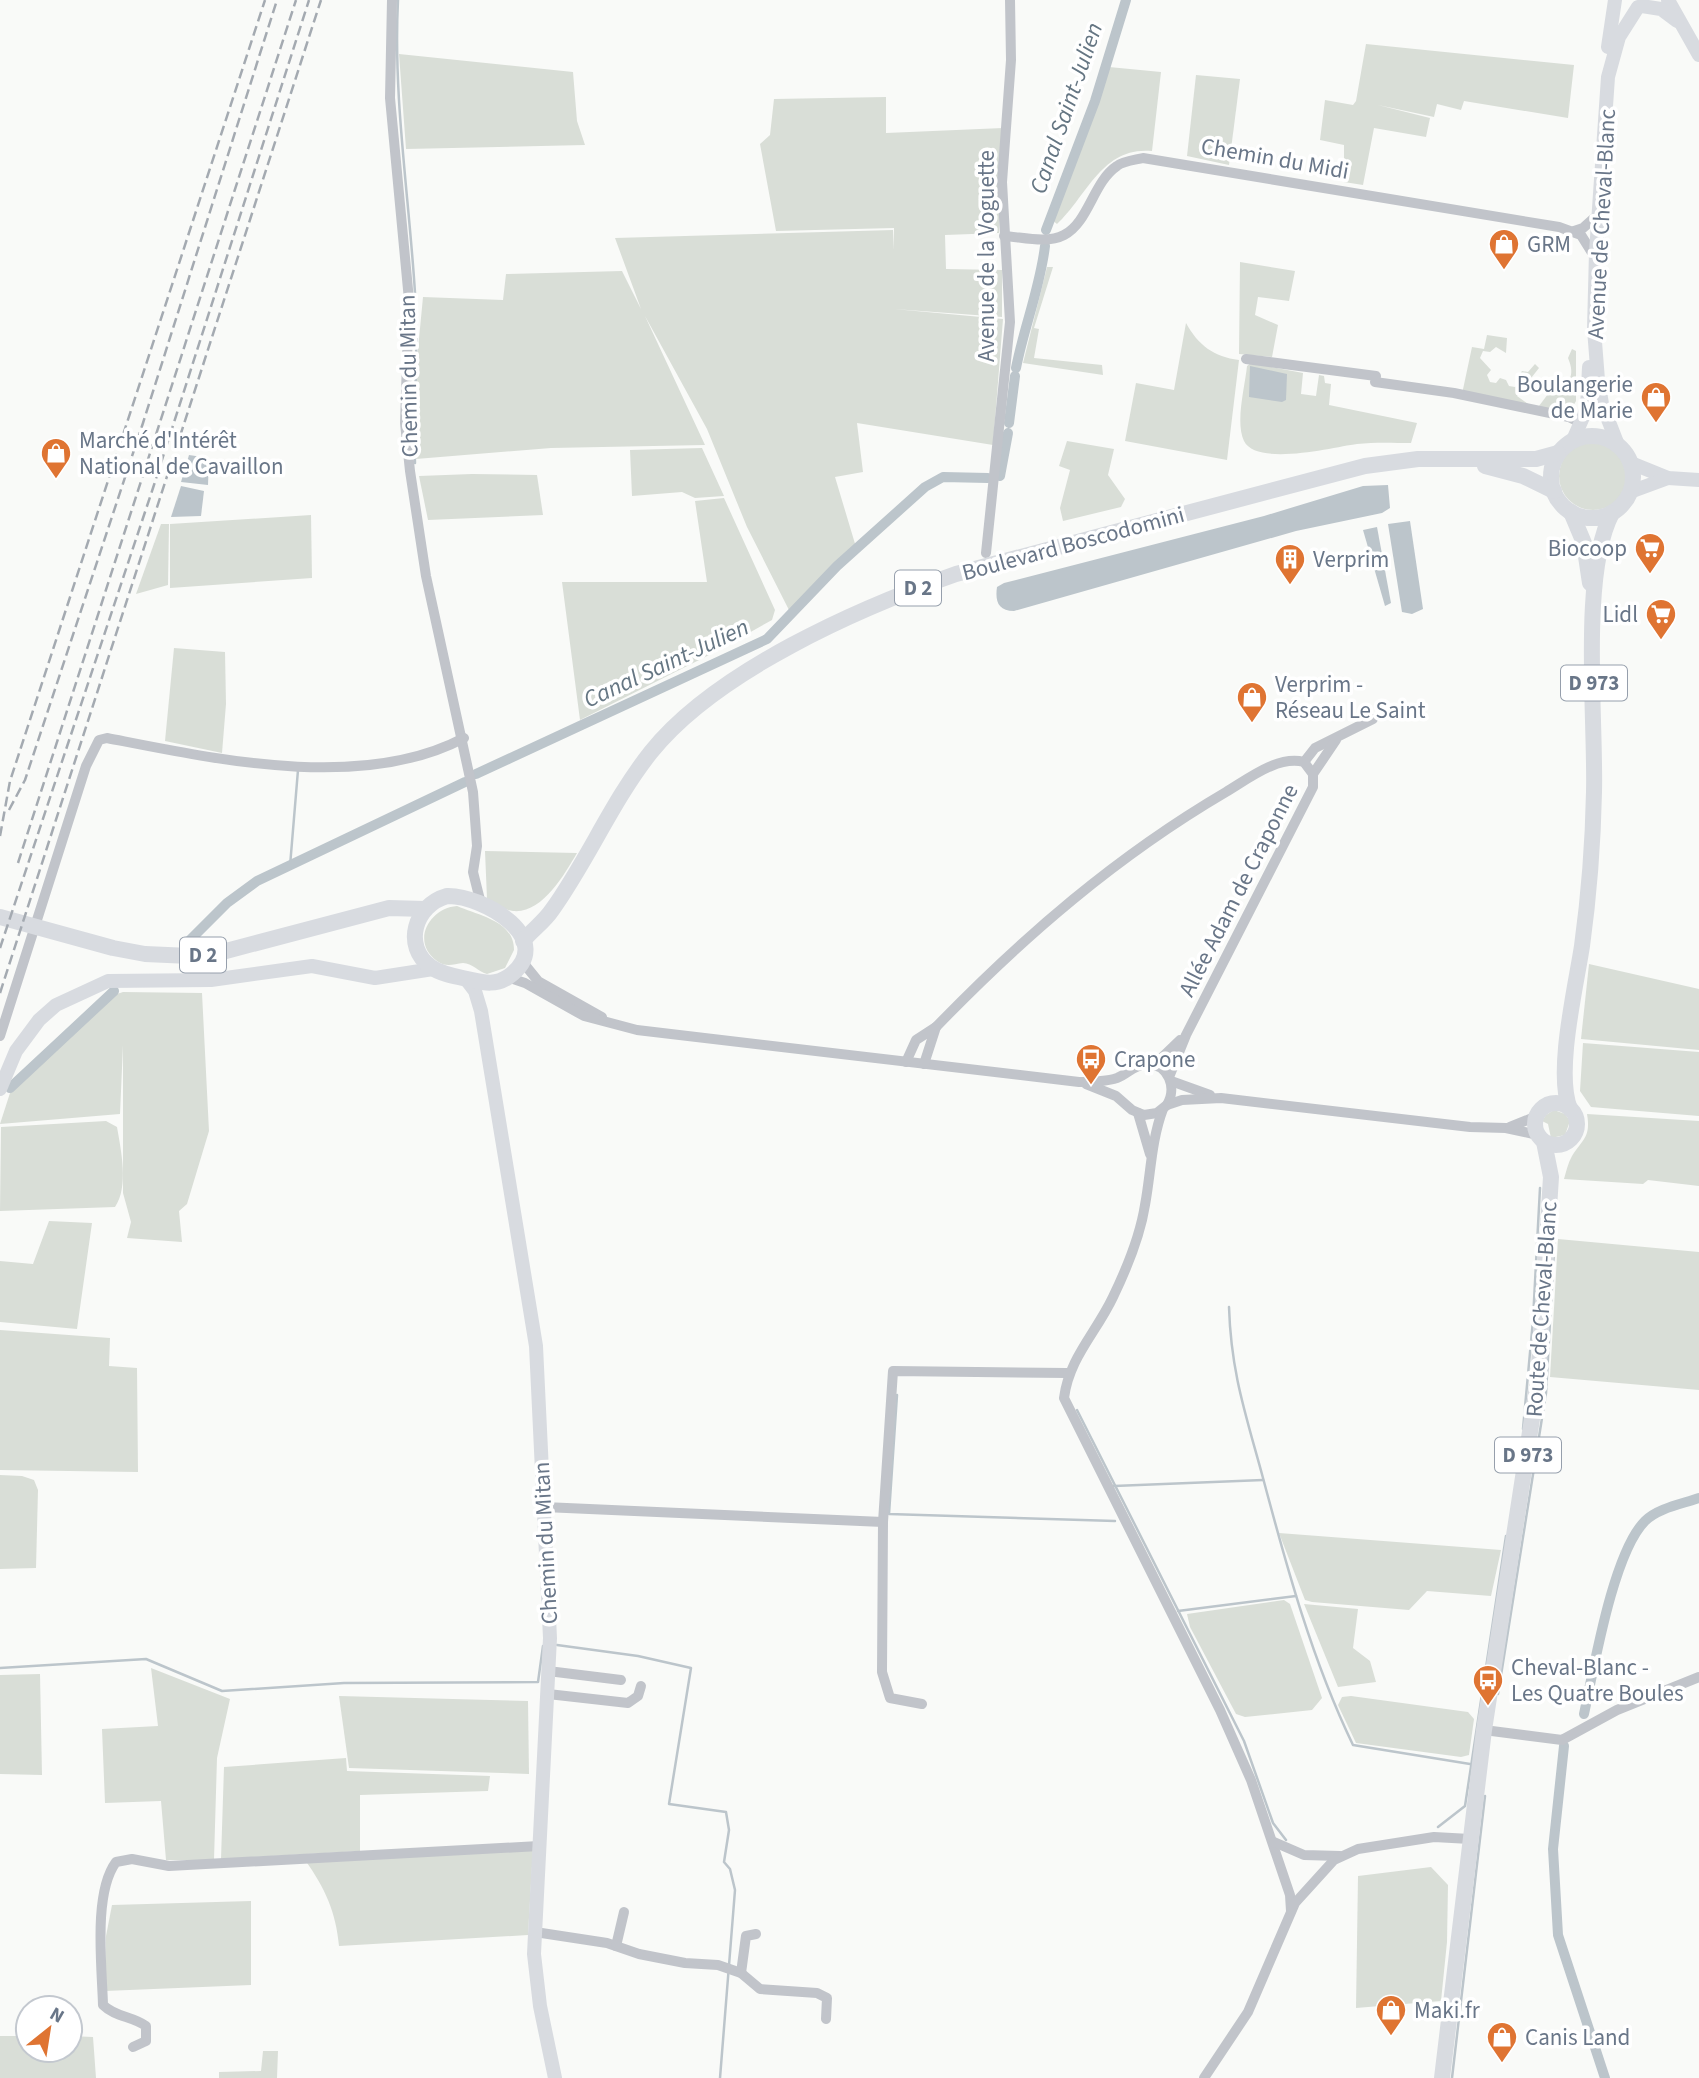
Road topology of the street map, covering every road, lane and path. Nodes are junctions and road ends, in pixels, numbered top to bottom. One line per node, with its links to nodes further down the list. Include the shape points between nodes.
1 (392, 0): 28 (street, Chemin du Mitan, via 390,98 409,300 405,423 426,576)
2 (1010, 0): 10 (street, Avenue de la Voguette)
3 (1616, 0): 5 (street, via 1629,6); 8 (street, Avenue de Cheval-Blanc, via 1605,67)
4 (1668, 0): 6 (street)
5 (1643, 4): 6 (street, via 1661,9); 15 (street, Avenue de Cheval-Blanc, via 1619,37 1608,77 1596,252 1598,380)
6 (1683, 27): 7 (street)
7 (1699, 55)
8 (1593, 219): 9 (street); 11 (street, Avenue de Cheval-Blanc)
9 (1574, 230): 10 (street, Chemin du Midi, via 1143,158 1117,165 1065,235 1044,240); 11 (street)
10 (1004, 236): 25 (street, Avenue de la Voguette, via 1010,322)
11 (1591, 251): 13 (street, Avenue de Cheval-Blanc, via 1588,396)
12 (1246, 359): 13 (street, via 1376,376 1375,382 1454,393 1569,417)
13 (1581, 424): 14 (street, Avenue de Cheval-Blanc)
14 (1573, 440): 15 (main road, via 1601,436); 16 (main road)
15 (1618, 445): 18 (main road)
16 (1558, 453): 17 (main road, Boulevard Boscodomini / D 2, via 1541,458); 21 (main road, via 1552,468)
17 (1462, 461): 21 (main road, Boulevard Boscodomini / D 2, via 1523,476); 34 (main road, Boulevard Boscodomini / D 2, via 1390,462 1320,477 956,574 840,622 747,674 666,735 637,771)
18 (1631, 463): 19 (street); 22 (main road)
19 (1668, 478): 20 (street); 22 (street)
20 (1699, 480)
21 (1553, 491): 23 (main road)
22 (1630, 492): 24 (main road)
23 (1571, 512): 24 (main road, via 1591,518); 26 (main road, D 973, via 1584,543)
24 (1612, 513): 26 (main road, D 973, via 1600,553)
25 (986, 552)
26 (1594, 614): 53 (main road, D 973, via 1587,909)
27 (1373, 719): 29 (street)
28 (464, 738): 32 (street, Chemin du Mitan, via 476,829); 52 (street, via 415,758 341,766 242,761 99,740 86,766)
29 (1337, 738): 30 (street, via 1315,748); 31 (street)
30 (1304, 762): 31 (street, Allée Adam de Craponne); 49 (street, Allée Adam de Craponne, via 1283,761 1244,781 1137,848 1027,936)
31 (1313, 774): 51 (street, Allée Adam de Craponne, via 1313,787 1297,823)
32 (473, 872): 33 (street); 35 (street, Chemin du Mitan)
33 (456, 896): 35 (main road); 36 (main road, via 439,899)
34 (559, 899): 38 (main road, Boulevard Boscodomini / D 2, via 536,914); 41 (main road, Boulevard Boscodomini / D 2)
35 (481, 904): 38 (main road)
36 (425, 909): 39 (main road, D 2, via 389,908); 40 (main road)
37 (0, 917): 39 (main road, D 2, via 145,954 190,956)
38 (513, 921): 41 (main road)
39 (342, 922): 40 (main road, D 2, via 388,916 404,919)
40 (415, 928): 42 (main road)
41 (523, 942): 43 (main road)
42 (416, 946): 44 (main road); 45 (street, via 408,965)
43 (521, 960): 47 (main road); 50 (street, via 538,981 587,1010)
44 (433, 969): 45 (street); 46 (main road)
45 (398, 974): 60 (street, via 375,978 312,966 211,980 108,981 74,995 39,1020 16,1051)
46 (465, 978): 47 (main road); 48 (street, Chemin du Mitan)
47 (501, 980): 48 (street); 50 (street, via 525,983 584,1016)
48 (481, 1011): 73 (street, Chemin du Mitan, via 533,1319)
49 (936, 1027): 54 (street, Allée Adam de Craponne, via 916,1040); 55 (street)
50 (637, 1030): 54 (street)
51 (1186, 1035): 56 (street); 58 (street)
52 (0, 1036)
53 (1566, 1060): 64 (main road, D 973); 65 (main road, D 973)
54 (906, 1062): 55 (street)
55 (924, 1064): 59 (street)
56 (1154, 1065): 57 (street, via 1139,1065); 58 (street)
57 (1126, 1074): 59 (street); 62 (street, via 1121,1087)
58 (1170, 1079): 61 (street); 63 (street, via 1172,1094)
59 (1079, 1082): 62 (street)
60 (0, 1089)
61 (1221, 1098): 63 (street, via 1187,1099); 67 (street)
62 (1124, 1100): 66 (street)
63 (1165, 1107): 66 (street, via 1151,1114); 70 (street)
64 (1570, 1109): 65 (main road, via 1560,1104); 69 (main road, via 1577,1128)
65 (1543, 1110): 67 (street); 68 (main road)
66 (1138, 1113): 70 (street)
67 (1506, 1128): 68 (street)
68 (1541, 1138): 69 (main road); 71 (main road, Route de Cheval-Blanc / D 973)
69 (1564, 1144): 71 (main road, Route de Cheval-Blanc / D 973)
70 (1150, 1157): 72 (street, via 1146,1205 1133,1251 1112,1300)
71 (1551, 1177): 81 (main road, Route de Cheval-Blanc / D 973, via 1533,1419)
72 (1067, 1373): 74 (street, via 893,1371); 83 (street, via 1064,1398 1220,1710)
73 (544, 1507): 74 (street); 75 (street, Chemin du Mitan)
74 (883, 1522): 80 (street, via 884,1681 890,1698)
75 (548, 1671): 77 (street); 79 (street, Chemin du Mitan)
76 (1699, 1677): 81 (street, via 1617,1710 1562,1740)
77 (621, 1680)
78 (641, 1686): 79 (street, via 638,1696 628,1703)
79 (548, 1695): 84 (street, Chemin du Mitan)
80 (922, 1704)
81 (1484, 1730): 82 (main road, D 973)
82 (1470, 1839): 85 (street, via 1434,1837); 96 (main road, D 973)
83 (1274, 1842): 85 (street, via 1304,1855); 86 (street)
84 (539, 1846): 88 (street, Chemin du Mitan); 93 (street, via 169,1866 132,1859 116,1862 107,1873 101,1928 103,2005 111,2013 146,2026 146,2040)
85 (1340, 1856): 86 (street, via 1311,1883)
86 (1291, 1911): 95 (street, via 1248,2012)
87 (624, 1912): 90 (street)
88 (535, 1931): 90 (street); 94 (street, Chemin du Mitan, via 540,2006)
89 (756, 1934): 91 (street, via 744,1941)
90 (617, 1946): 91 (street, via 639,1954 703,1959)
91 (741, 1973): 92 (street, via 760,1989 817,1993 827,1998)
92 (826, 2018)
93 (133, 2047)
94 (555, 2078)
95 (1204, 2078)
96 (1442, 2078)

